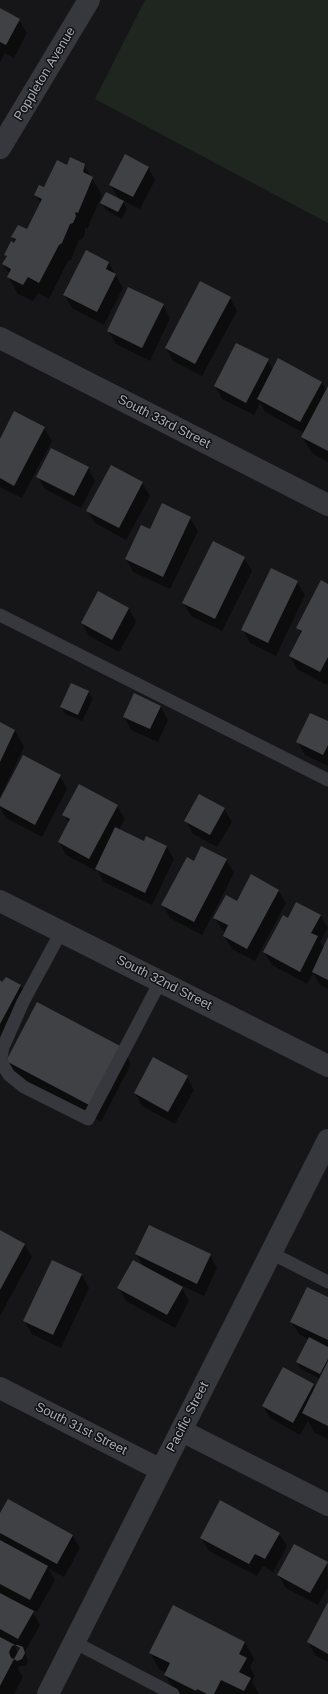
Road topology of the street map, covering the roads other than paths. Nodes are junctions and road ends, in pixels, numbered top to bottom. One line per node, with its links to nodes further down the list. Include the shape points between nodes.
1 (89, 0): 2 (street, Poppleton Avenue)
2 (3, 138)
3 (0, 338): 4 (street, South 33rd Street)
4 (328, 505)
5 (0, 615): 6 (lane)
6 (328, 780)
7 (0, 902): 8 (street, South 32nd Street)
8 (62, 932): 9 (street, South 32nd Street); 9 (lane, via 3,1047 3,1065 9,1075 24,1087 88,1118)
9 (160, 982): 10 (street, South 32nd Street)
10 (328, 1066)
11 (328, 1140): 12 (street, Pacific Street)
12 (271, 1253): 13 (lane); 15 (street, Pacific Street)
13 (328, 1282)
14 (0, 1388): 16 (street, South 31st Street)
15 (182, 1431): 16 (street, Pacific Street); 17 (street)
16 (161, 1470): 18 (street, Pacific Street)
17 (328, 1505)
18 (74, 1642): 19 (street, Pacific Street); 20 (lane)
19 (50, 1693)
20 (173, 1694)

